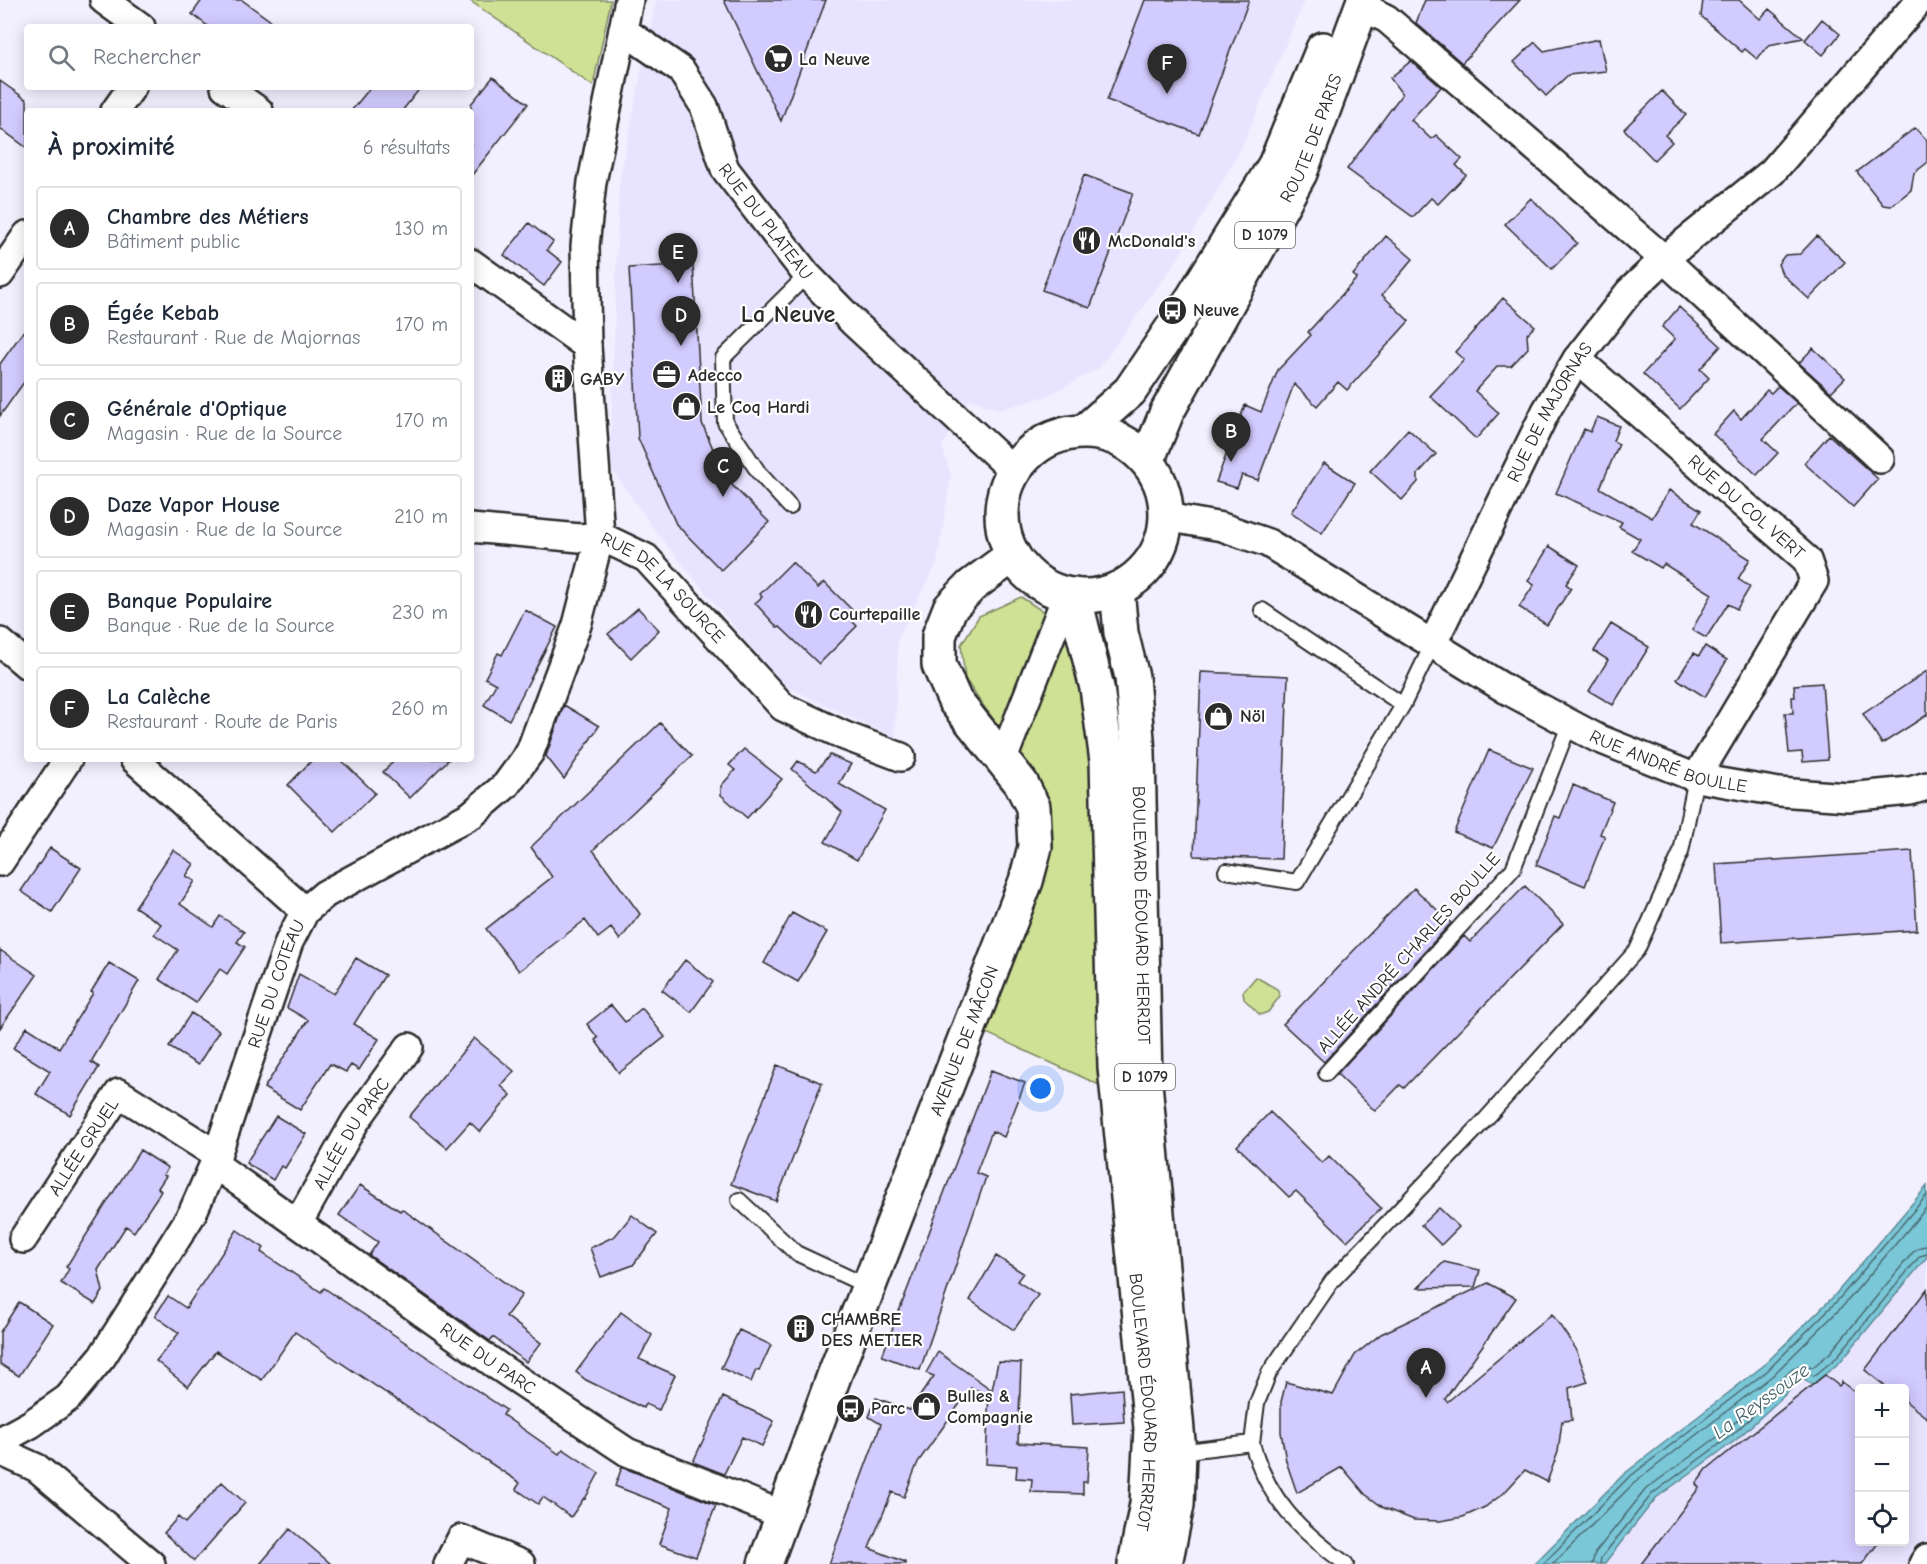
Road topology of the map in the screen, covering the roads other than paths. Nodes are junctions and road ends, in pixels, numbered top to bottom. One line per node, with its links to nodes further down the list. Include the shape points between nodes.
1 (104, 0): 5 (street)
2 (629, 0): 6 (street, RUE DE LA SOURCE)
3 (1920, 0): 12 (street, RUE DE MAJORNAS, via 1772,172)
4 (1356, 2): 12 (street, via 1387,19); 18 (main road, ROUTE DE PARIS / D 1079, via 1275,165 1194,296 1130,391); 20 (main road, ROUTE DE PARIS / D 1079, via 1300,173 1167,412)
5 (137, 24)
6 (623, 30): 15 (street, RUE DU PLATEAU, via 681,70 705,106 725,169); 16 (street, RUE DE LA SOURCE, via 592,182 585,246)
7 (130, 90): 9 (street)
8 (229, 90): 10 (street)
9 (117, 108)
10 (255, 108)
11 (24, 240): 14 (street)
12 (1664, 259): 17 (street, RUE DE MAJORNAS, via 1629,292); 19 (street)
13 (474, 265): 16 (street)
14 (0, 274)
15 (807, 275): 21 (street, RUE DU PLATEAU); 22 (lane, via 723,358 725,422 759,473)
16 (587, 346): 25 (street, RUE DE LA SOURCE)
17 (1577, 359): 31 (street, RUE DE MAJORNAS, via 1546,411); 39 (street, RUE DU COL VERT, via 1807,560 1814,581)
18 (1085, 431): 20 (main road, via 1108,435 1129,445); 21 (main road, via 1044,442 1027,454)
19 (1880, 459)
20 (1146, 461): 23 (main road, via 1158,478)
21 (1014, 471): 26 (main road, via 1005,491 1002,513 1004,534)
22 (790, 507)
23 (1166, 517): 27 (main road, via 1162,540 1151,560 1136,577); 31 (street, via 1222,527 1268,543)
24 (474, 528): 25 (street, via 580,538)
25 (600, 536): 35 (street, RUE DE LA SOURCE, via 646,558 783,707); 43 (street, RUE DU COTEAU, via 577,625 530,752 506,785 471,815 326,894)
26 (1013, 555): 28 (main road, via 1027,573 1046,586); 36 (main road, AVENUE DE MÂCON, via 971,586 950,608 939,636 939,666 955,701)
27 (1117, 589): 28 (main road, via 1096,595); 54 (main road, BOULEVARD ÉDOUARD HERRIOT / D 1079, via 1121,633 1132,677 1137,742 1145,1083)
28 (1071, 595): 36 (street); 61 (main road, BOULEVARD ÉDOUARD HERRIOT / D 1079, via 1097,688 1107,761 1115,1067 1151,1428 1147,1504)
29 (1262, 610): 33 (lane)
30 (0, 642): 32 (street)
31 (1432, 645): 33 (lane); 34 (street, RUE ANDRÉ BOULLE)
32 (24, 662)
33 (1403, 705): 42 (lane, via 1297,882)
34 (1570, 723): 39 (street, RUE ANDRÉ BOULLE); 45 (lane, ALLÉE ANDRÉ CHARLES BOULLE, via 1513,869)
35 (901, 757)
36 (1003, 759): 50 (main road, AVENUE DE MÂCON, via 1033,807 1035,847 1026,881)
37 (66, 762): 41 (street)
38 (138, 762): 43 (street)
39 (1696, 778): 40 (street, RUE ANDRÉ BOULLE, via 1779,792 1848,796); 52 (lane, via 1681,852 1636,950 1485,1120 1332,1281 1269,1373 1257,1403)
40 (1927, 786)
41 (0, 862)
42 (1226, 871)
43 (305, 911): 46 (street, RUE DU COTEAU, via 289,942)
44 (408, 1047): 48 (street, ALLÉE DU PARC, via 355,1122)
45 (1326, 1073)
46 (216, 1159): 48 (street, RUE DU PARC); 49 (street, ALLÉE GRUEL, via 119,1094); 51 (street, RUE DU COTEAU, via 192,1214 102,1357 68,1398)
47 (740, 1200): 50 (lane, via 796,1253)
48 (298, 1223): 55 (street, RUE DU PARC, via 499,1367 627,1452)
49 (23, 1239)
50 (869, 1287): 55 (main road, AVENUE DE MÂCON)
51 (0, 1441)
52 (1252, 1443): 54 (lane); 63 (lane, via 1257,1462 1286,1513)
53 (0, 1450): 57 (street, via 37,1468)
54 (1179, 1452): 62 (main road, BOULEVARD ÉDOUARD HERRIOT / D 1079, via 1177,1505)
55 (783, 1515): 60 (main road, AVENUE DE MÂCON)
56 (1927, 1558): 64 (street)
57 (151, 1564)
58 (448, 1564): 59 (street, via 461,1539)
59 (521, 1564)
60 (765, 1564)
61 (1135, 1564)
62 (1165, 1564)
63 (1346, 1564)
64 (1923, 1564)

